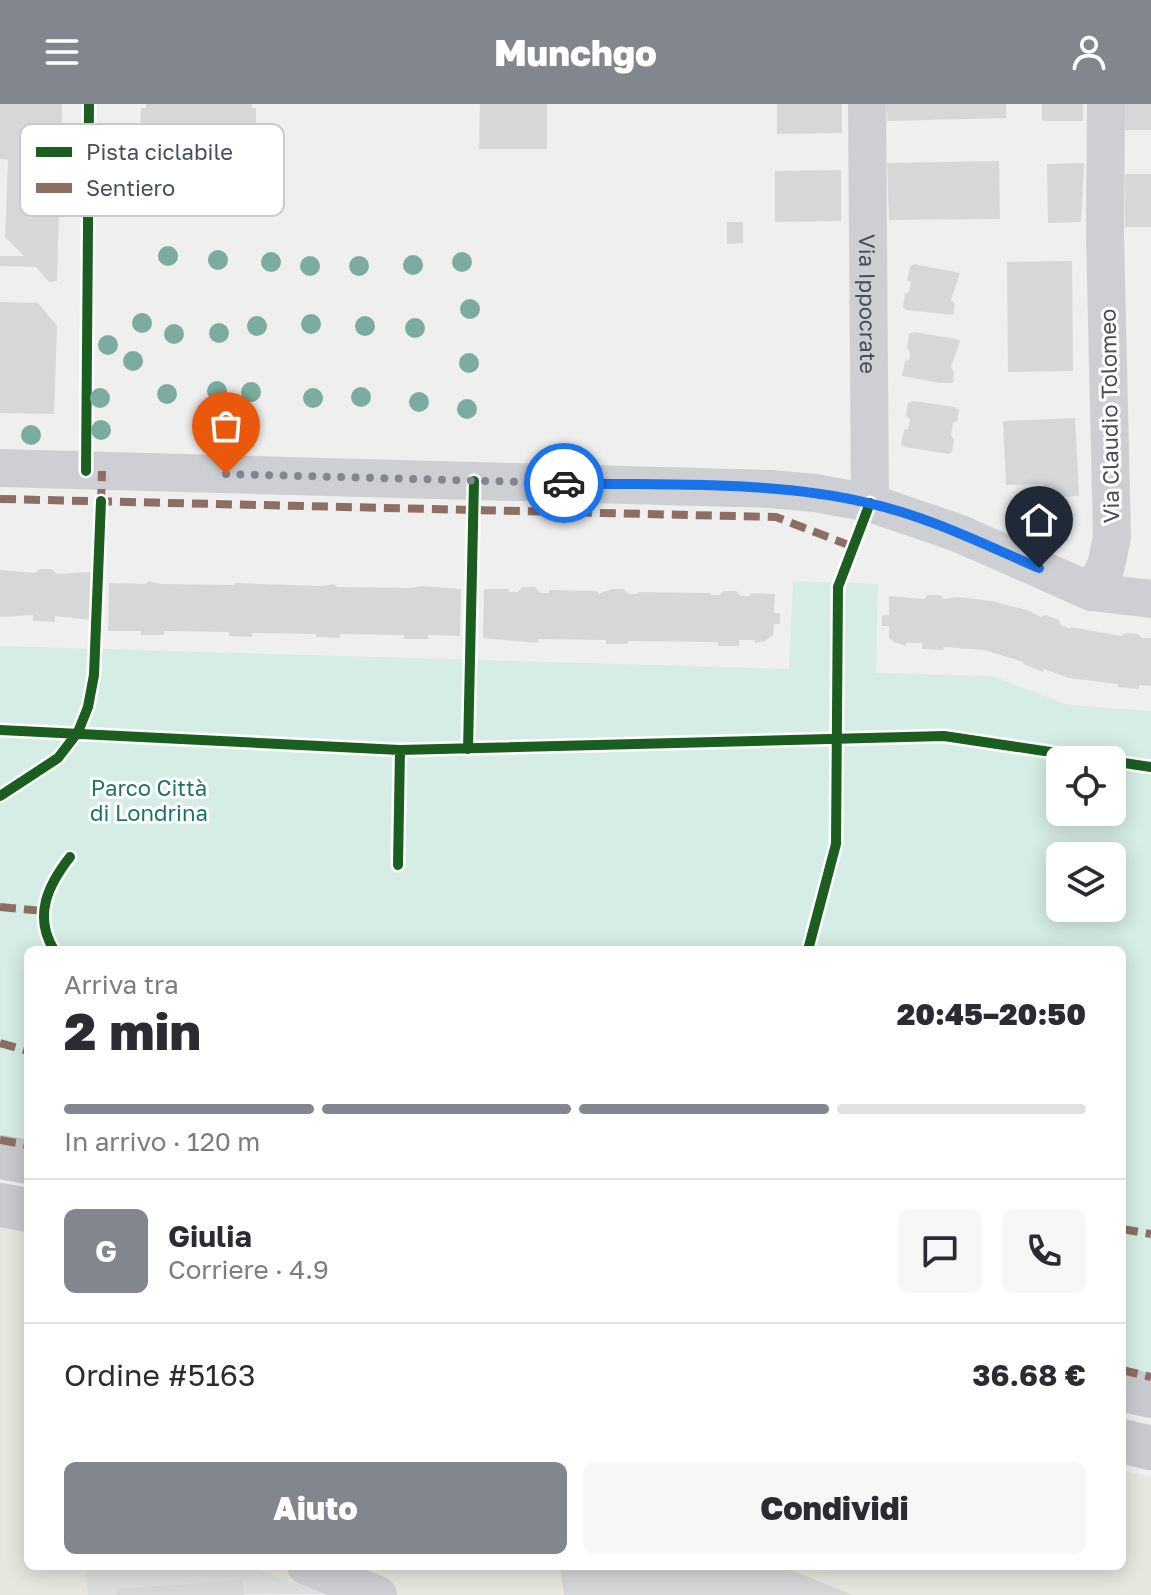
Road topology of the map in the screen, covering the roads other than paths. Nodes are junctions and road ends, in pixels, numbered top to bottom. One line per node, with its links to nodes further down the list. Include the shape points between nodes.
1 (867, 104): 4 (street, Via Ippocrate)
2 (1106, 104): 5 (street, Via Claudio Tolomeo, via 1112,537 1106,566)
3 (0, 468): 4 (street, via 770,489)
4 (870, 503): 5 (street, via 958,533)
5 (1092, 592): 6 (street)
6 (1151, 599)
7 (0, 1157): 8 (main road)
8 (24, 1161)
9 (0, 1205): 10 (main road)
10 (24, 1209)
11 (1126, 1390): 12 (main road)
12 (1151, 1396)
13 (1126, 1442): 14 (main road)
14 (1151, 1448)
15 (316, 1570): 16 (street)
16 (378, 1595)

